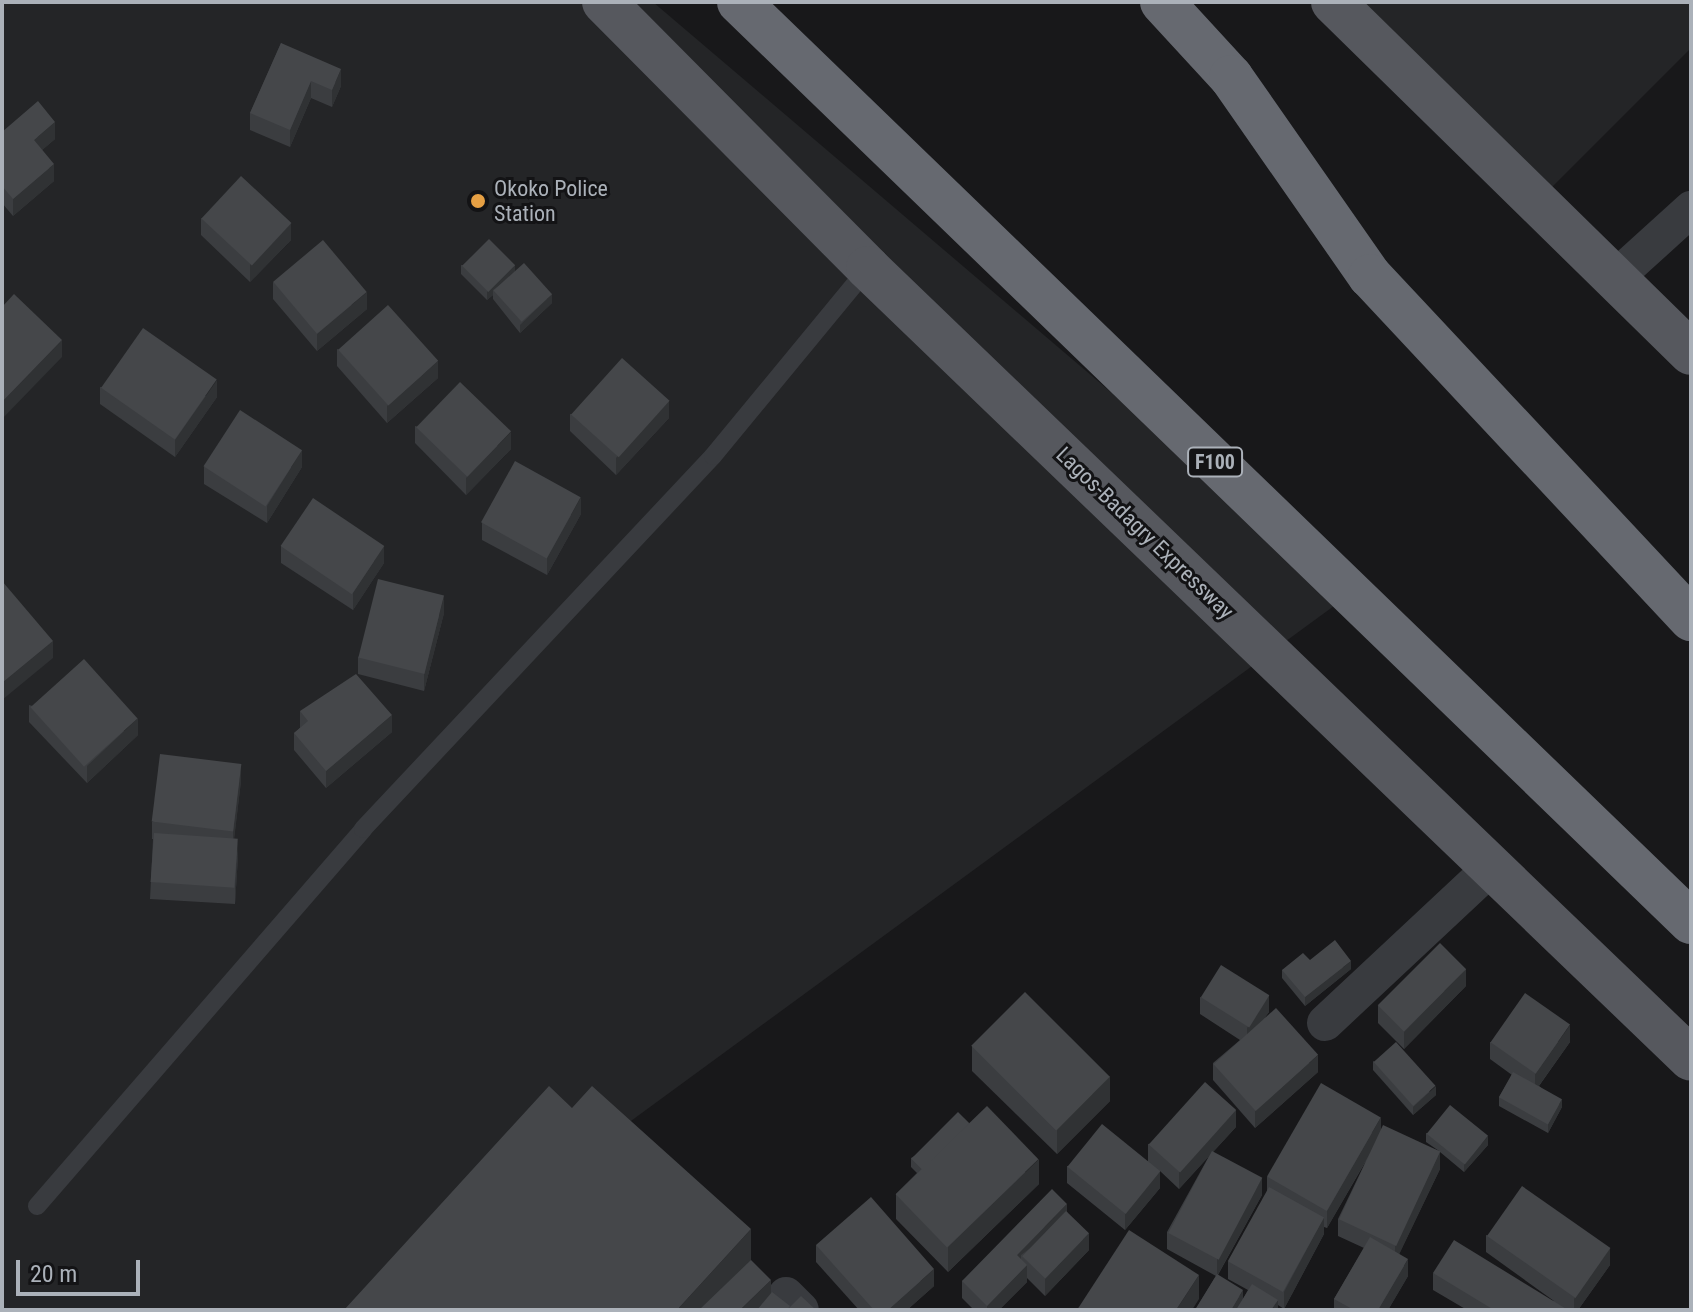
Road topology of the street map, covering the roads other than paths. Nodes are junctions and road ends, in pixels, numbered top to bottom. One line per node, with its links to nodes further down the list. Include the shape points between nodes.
1 (604, 2): 6 (main road, Lagos-Badagry Expressway)
2 (739, 2): 11 (highway, F100)
3 (1162, 2): 9 (highway, via 1231,77 1370,276)
4 (1333, 2): 7 (main road)
5 (1691, 209): 7 (street)
6 (868, 268): 10 (main road, Lagos-Badagry Expressway); 14 (lane, via 713,456 363,829)
7 (1615, 278): 8 (main road)
8 (1691, 353)
9 (1691, 619)
10 (1493, 866): 12 (street); 13 (main road, Lagos-Badagry Expressway)
11 (1691, 922)
12 (1325, 1023)
13 (1691, 1059)
14 (37, 1206)

